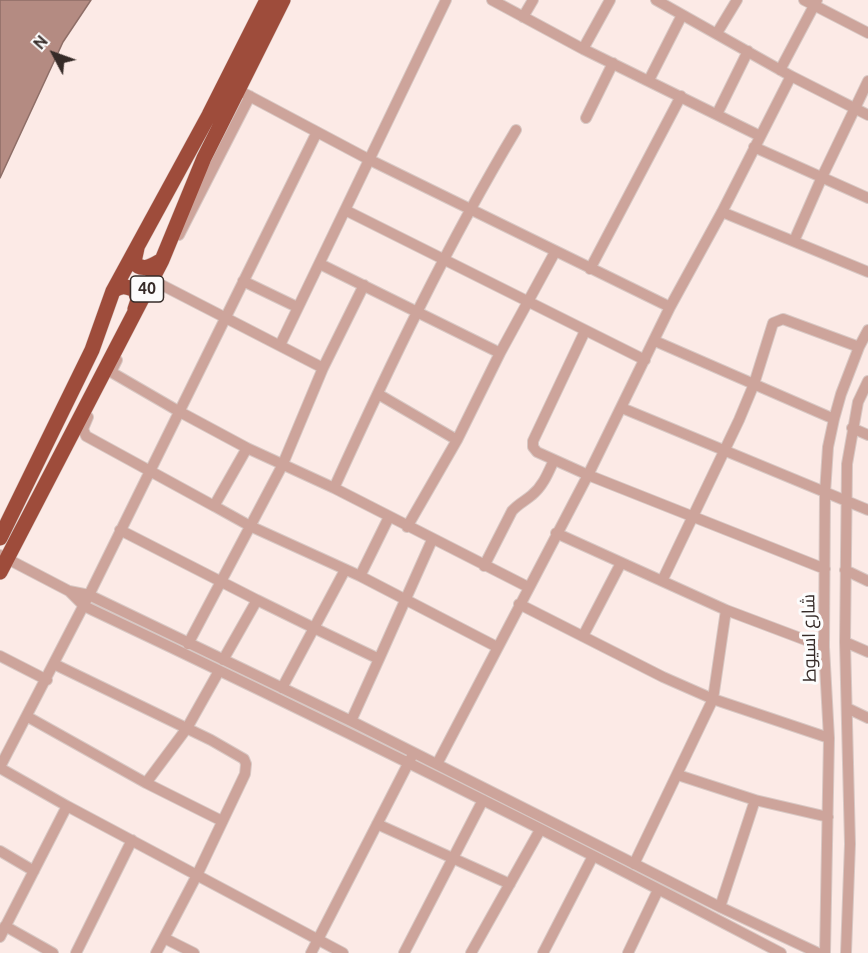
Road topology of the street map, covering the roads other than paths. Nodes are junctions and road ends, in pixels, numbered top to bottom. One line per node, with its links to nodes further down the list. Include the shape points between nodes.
1 (267, 0): 38 (highway, 40)
2 (283, 0): 21 (highway, 40)
3 (446, 0): 31 (street)
4 (492, 0): 11 (street)
5 (533, 0): 11 (street)
6 (610, 0): 14 (street)
7 (655, 0): 10 (street)
8 (737, 0): 12 (street)
9 (812, 2): 13 (street); 17 (street)
10 (682, 15): 12 (street); 19 (street)
11 (523, 17): 14 (street)
12 (717, 33): 15 (street)
13 (868, 33)
14 (584, 49): 16 (street)
15 (748, 51): 17 (street); 24 (street)
16 (613, 63): 19 (street); 26 (street)
17 (780, 70): 18 (street)
18 (790, 76): 23 (street); 29 (street)
19 (649, 80): 22 (street)
20 (868, 81): 23 (street)
21 (244, 93): 28 (street); 40 (highway, 40, via 204,158); 46 (street)
22 (681, 96): 24 (street); 43 (street)
23 (854, 109): 25 (street); 32 (street)
24 (717, 114): 29 (street)
25 (868, 115)
26 (586, 118)
27 (516, 130): 34 (street)
28 (317, 132): 31 (street); 45 (street)
29 (760, 136): 30 (street)
30 (754, 147): 32 (street); 36 (street)
31 (368, 159): 34 (street); 35 (street)
32 (822, 177): 33 (street); 37 (street)
33 (868, 198)
34 (470, 208): 39 (street); 41 (street)
35 (345, 210): 41 (street); 42 (street)
36 (722, 212): 37 (street); 51 (street)
37 (794, 241): 44 (street)
38 (136, 248): 40 (highway, via 137,267 152,266); 48 (highway, 40)
39 (555, 252): 43 (street); 49 (street)
40 (162, 260): 53 (highway, 40)
41 (444, 260): 49 (street); 52 (street)
42 (320, 264): 47 (street); 50 (street)
43 (590, 269): 51 (street)
44 (868, 272)
45 (243, 281): 50 (street); 54 (street)
46 (156, 282): 54 (street); 63 (street)
47 (364, 285): 52 (street); 62 (street)
48 (113, 291): 53 (highway, via 126,286 135,290 138,300); 92 (highway, 40, via 92,350)
49 (527, 302): 55 (street); 60 (street)
50 (297, 307): 58 (street)
51 (670, 307): 57 (street)
52 (418, 313): 60 (street); 66 (street)
53 (134, 315): 94 (highway, 40)
54 (224, 319): 58 (street); 70 (street)
55 (585, 330): 61 (street); 77 (street, via 533,441 537,452)
56 (868, 330): 59 (street, شارع اسيوط)
57 (655, 341): 61 (street); 65 (street)
58 (280, 345): 62 (street)
59 (859, 347): 65 (street, via 778,320 772,325); 67 (street, شارع اسيوط)
60 (500, 353): 74 (street)
61 (645, 360): 69 (street)
62 (322, 368): 78 (street)
63 (111, 372): 70 (street); 79 (street, via 83,425 84,433)
64 (868, 381): 68 (street, شارع اسيوط)
65 (754, 384): 71 (street); 76 (street)
66 (378, 394): 74 (street); 81 (street)
67 (840, 394): 68 (street); 71 (street, شارع اسيوط)
68 (858, 402): 72 (street, شارع اسيوط)
69 (622, 408): 76 (street); 80 (street)
70 (180, 412): 75 (street); 79 (street)
71 (834, 419): 82 (street, شارع اسيوط)
72 (852, 428): 73 (street); 83 (street, شارع اسيوط)
73 (868, 435)
74 (457, 440): 89 (street)
75 (247, 448): 78 (street); 84 (street)
76 (725, 450): 82 (street); 86 (street)
77 (554, 460): 80 (street); 96 (street, via 541,486 512,511)
78 (282, 466): 81 (street); 88 (street)
79 (150, 471): 84 (street); 90 (street)
80 (588, 476): 86 (street); 91 (street)
81 (334, 489): 87 (street)
82 (825, 493): 83 (street); 97 (street, شارع اسيوط)
83 (846, 501): 85 (street); 99 (street, شارع اسيوط)
84 (214, 506): 88 (street)
85 (868, 510)
86 (694, 516): 97 (street); 101 (street)
87 (389, 517): 89 (street); 100 (street)
88 (250, 526): 98 (street); 103 (street)
89 (407, 527): 93 (street)
90 (120, 530): 103 (street); 106 (street)
91 (556, 533): 95 (street); 104 (street)
92 (0, 538)
93 (432, 540): 96 (street); 108 (street)
94 (2, 562): 105 (street)
95 (621, 563): 101 (street); 113 (street)
96 (484, 566): 104 (street)
97 (825, 569): 117 (street, شارع اسيوط)
98 (345, 570): 100 (street); 112 (street)
99 (845, 570): 102 (street); 114 (street, شارع اسيوط)
100 (360, 576): 108 (street)
101 (662, 581): 111 (street)
102 (868, 581)
103 (222, 582): 107 (street); 115 (street)
104 (528, 587): 109 (street)
105 (69, 591): 106 (street); 110 (street)
106 (89, 595): 110 (street); 115 (street)
107 (257, 600): 112 (street); 122 (street)
108 (406, 600): 116 (street); 120 (street)
109 (519, 604): 113 (street); 116 (street)
110 (84, 606): 121 (street); 122 (street)
111 (726, 610): 117 (street); 125 (street)
112 (314, 628): 120 (street); 124 (street)
113 (583, 636): 125 (street)
114 (845, 642): 118 (street); 126 (street, شارع اسيوط)
115 (188, 644): 122 (street)
116 (497, 647): 133 (street)
117 (824, 647): 131 (street, شارع اسيوط)
118 (868, 652)
119 (0, 656): 123 (street)
120 (379, 659): 129 (street)
121 (54, 664): 123 (street); 130 (street)
122 (221, 666): 124 (street); 130 (street); 132 (street)
123 (47, 680): 127 (street)
124 (282, 688): 129 (street)
125 (713, 699): 131 (street); 135 (street)
126 (847, 708): 128 (street); 172 (street, شارع اسيوط, via 850,844)
127 (28, 717): 134 (street); 136 (street)
128 (868, 718)
129 (351, 721): 132 (street)
130 (187, 728): 136 (street); 141 (street, via 240,756 246,764)
131 (829, 738): 140 (street, شارع اسيوط)
132 (412, 758): 133 (street); 137 (street); 142 (street)
133 (437, 764): 148 (street)
134 (0, 768): 139 (street)
135 (678, 775): 138 (street); 148 (street)
136 (146, 783): 141 (street)
137 (483, 800): 143 (street); 147 (street)
138 (754, 800): 140 (street); 153 (street)
139 (67, 806): 144 (street); 149 (street)
140 (828, 817): 171 (street, شارع اسيوط)
141 (222, 821): 150 (street)
142 (376, 824): 147 (street); 157 (street)
143 (540, 830): 146 (street); 151 (street)
144 (132, 840): 150 (street); 160 (street)
145 (0, 851): 149 (street)
146 (593, 856): 152 (street); 167 (street)
147 (452, 859): 151 (street); 165 (street)
148 (634, 864): 153 (street)
149 (34, 871): 154 (street)
150 (197, 875): 156 (street); 157 (street)
151 (510, 884): 166 (street)
152 (658, 890): 168 (street); 169 (street)
153 (720, 907): 158 (street)
154 (5, 926): 155 (street); 159 (street)
155 (0, 937)
156 (164, 938): 161 (street); 162 (street)
157 (318, 939): 163 (street); 164 (street)
158 (802, 950): 170 (street)
159 (53, 953)
160 (76, 953)
161 (156, 953)
162 (194, 953)
163 (310, 953)
164 (343, 953)
165 (404, 953)
166 (471, 953)
167 (543, 953)
168 (628, 953)
169 (781, 953)
170 (818, 953)
171 (825, 953)
172 (846, 953)

